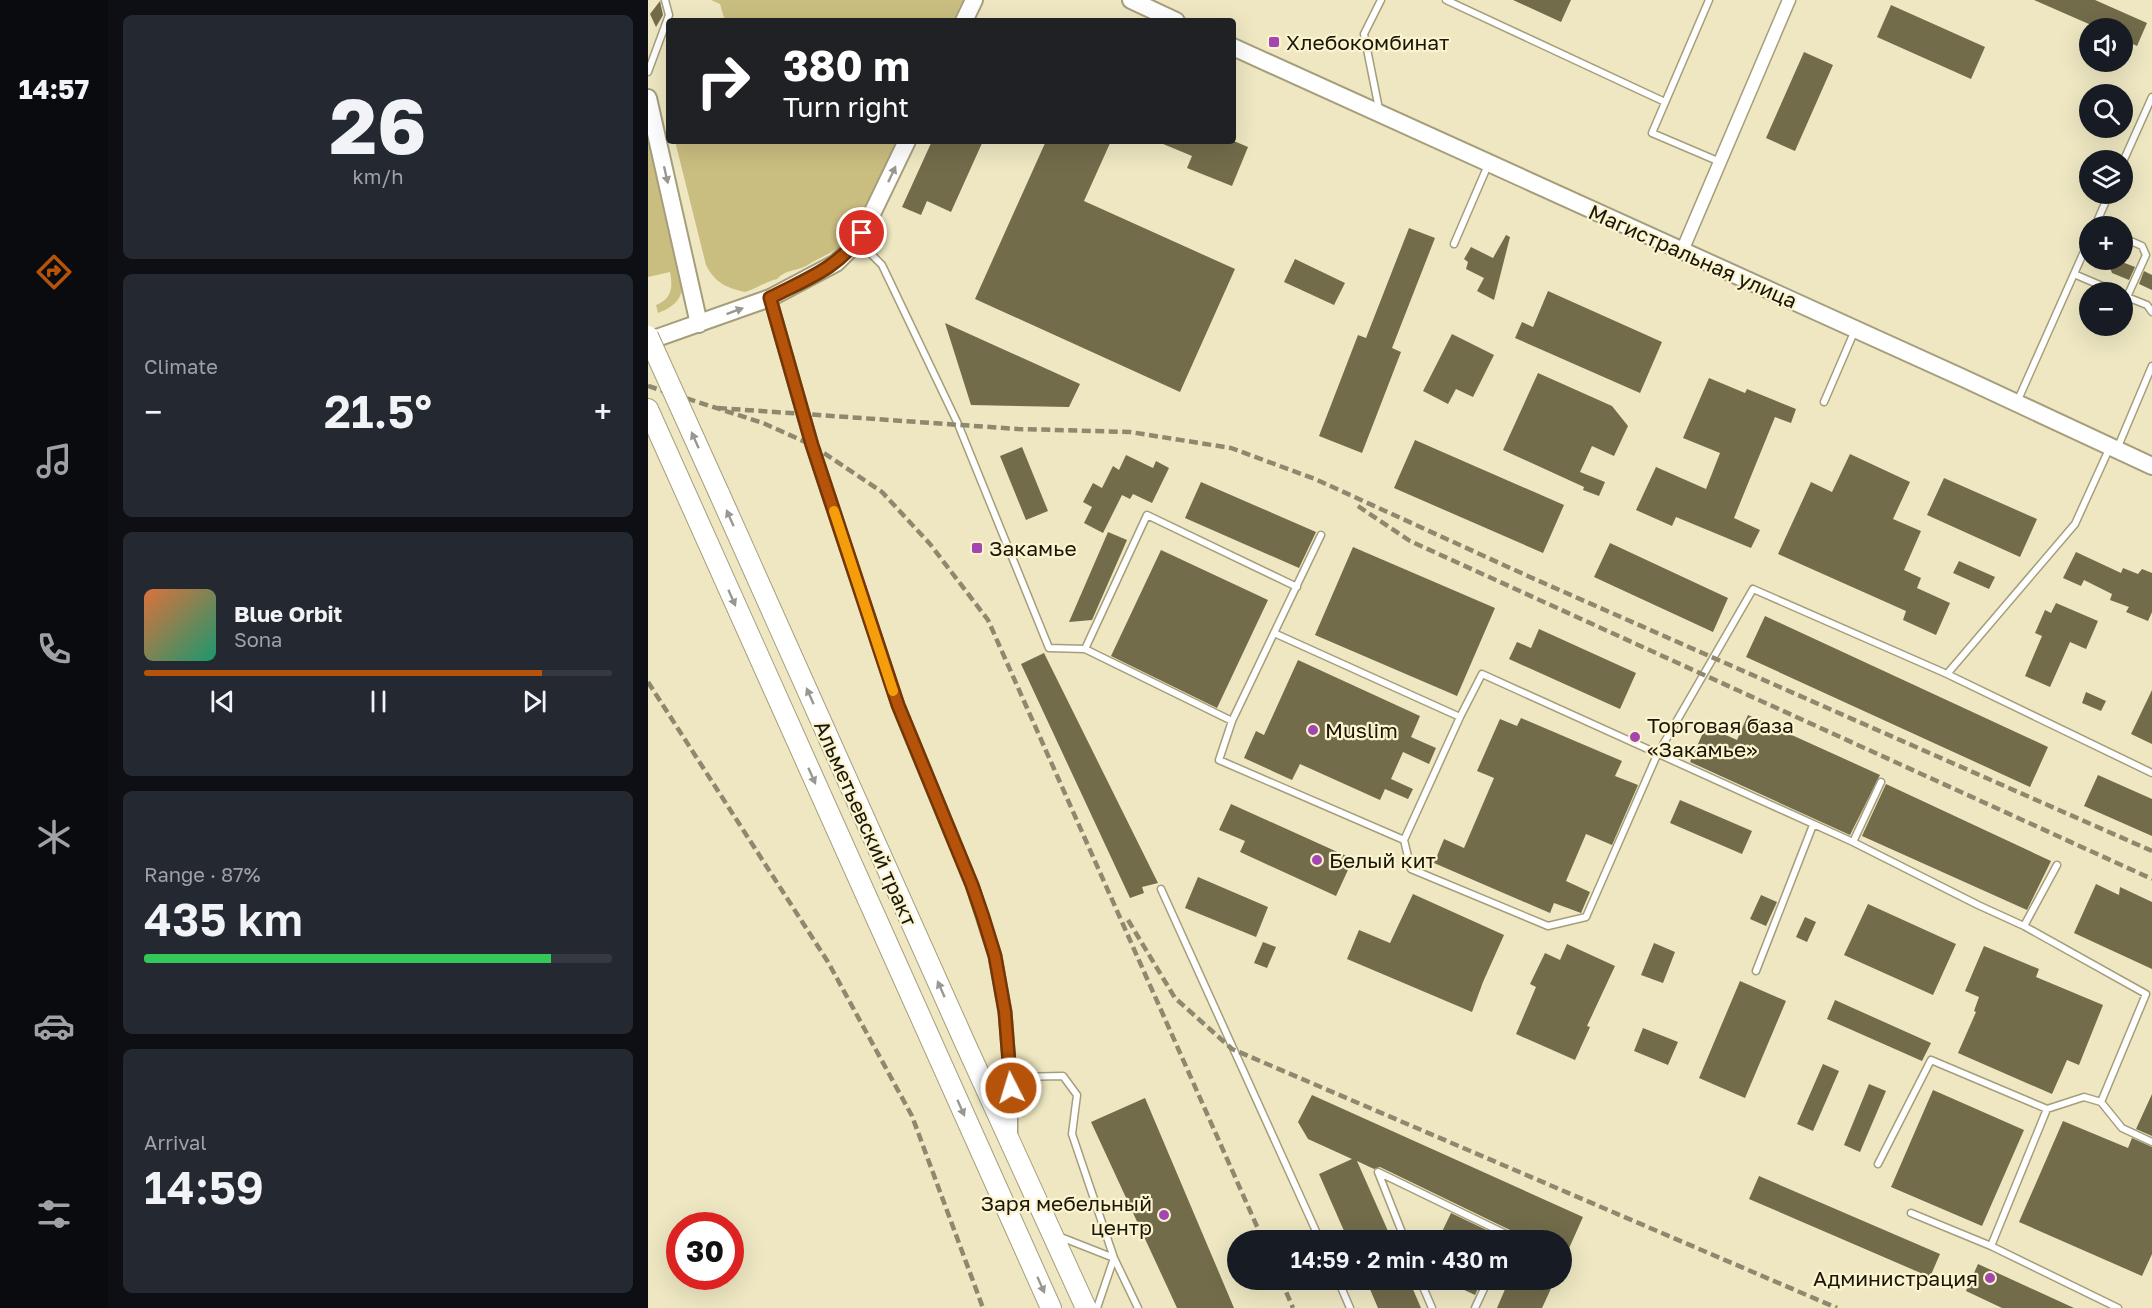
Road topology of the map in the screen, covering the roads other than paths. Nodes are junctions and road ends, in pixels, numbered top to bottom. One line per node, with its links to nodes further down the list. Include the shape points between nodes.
1 (665, 0): 9 (lane)
2 (974, 0): 10 (main road)
3 (1131, 0): 11 (main road)
4 (1381, 0): 18 (lane, via 1364,34)
5 (1446, 0): 8 (lane)
6 (1709, 0): 17 (lane)
7 (1789, 0): 22 (street)
8 (1461, 3): 17 (lane)
9 (668, 18)
10 (965, 18)
11 (1170, 18)
12 (666, 23): 14 (lane)
13 (1236, 47): 18 (main road, Магистральная улица)
14 (648, 72)
15 (2152, 97): 20 (lane)
16 (648, 98): 34 (main road, one-way to 34)
17 (1665, 102): 22 (lane, via 1652,133)
18 (1380, 113): 21 (main road, Магистральная улица)
19 (906, 144): 24 (main road, one-way to 19)
20 (2128, 150)
21 (1489, 163): 25 (lane); 26 (main road, Магистральная улица)
22 (1720, 163): 26 (street)
23 (2133, 242): 30 (lane, via 2142,246 2146,255)
24 (855, 244): 31 (main road, via 830,267); 46 (lane, via 882,265 958,424 1049,648)
25 (1454, 244)
26 (1682, 251): 35 (main road, Магистральная улица)
27 (2079, 263): 28 (lane)
28 (2074, 274): 29 (lane); 39 (lane)
29 (2093, 282)
30 (2132, 282)
31 (770, 298): 34 (main road, one-way to 31); 61 (street, via 812,445 898,705 983,917 1005,1012)
32 (2133, 299): 33 (lane)
33 (2152, 312)
34 (699, 324): 36 (main road)
35 (1855, 329): 38 (lane); 39 (main road, Магистральная улица)
36 (648, 339): 64 (main road, Альметьевский тракт, one-way to 36, bridge)
37 (2152, 366): 41 (lane)
38 (1824, 402)
39 (2017, 403): 41 (main road, Магистральная улица)
40 (648, 409): 77 (main road, Альметьевский тракт, one-way to 77)
41 (2113, 448): 42 (main road, Магистральная улица); 47 (lane, via 2075,524)
42 (2152, 466)
43 (1322, 534): 44 (lane)
44 (1298, 587): 45 (lane); 46 (lane, via 1147,515)
45 (1274, 633): 48 (lane); 49 (lane)
46 (1085, 649): 49 (lane)
47 (1947, 674): 50 (lane, via 1754,589); 51 (lane)
48 (1460, 717): 50 (lane, via 1482,674); 54 (lane)
49 (1232, 721): 54 (lane, via 1219,760)
50 (1657, 755): 53 (lane); 54 (lane, via 1586,916 1548,926 1411,869)
51 (2152, 773)
52 (1881, 782): 55 (lane)
53 (1813, 825): 55 (lane); 59 (lane)
54 (1404, 840)
55 (1853, 842): 58 (lane)
56 (2057, 864): 58 (lane)
57 (1161, 889): 68 (lane)
58 (2024, 926): 60 (lane)
59 (1756, 971)
60 (2149, 995): 62 (lane)
61 (1010, 1077): 64 (street); 73 (lane, via 1063,1076 1077,1095 1072,1134)
62 (2101, 1102): 63 (lane, via 2084,1097); 65 (lane, via 2122,1128)
63 (2047, 1109): 66 (lane, via 1931,1060); 72 (lane)
64 (1011, 1142): 71 (main road, Альметьевский тракт)
65 (2152, 1142)
66 (1878, 1164)
67 (1911, 1213): 72 (lane)
68 (1315, 1230)
69 (1401, 1230): 70 (lane, via 1377,1172)
70 (1498, 1230)
71 (1052, 1233): 73 (lane); 78 (main road, Альметьевский тракт)
72 (1991, 1246): 84 (lane)
73 (1114, 1258): 79 (lane); 80 (lane)
74 (1342, 1290): 81 (lane)
75 (1424, 1290): 82 (lane)
76 (1483, 1290): 83 (lane)
77 (1051, 1308)
78 (1086, 1308)
79 (1097, 1308)
80 (1138, 1308)
81 (1350, 1308)
82 (1432, 1308)
83 (1475, 1308)
84 (2118, 1308)

